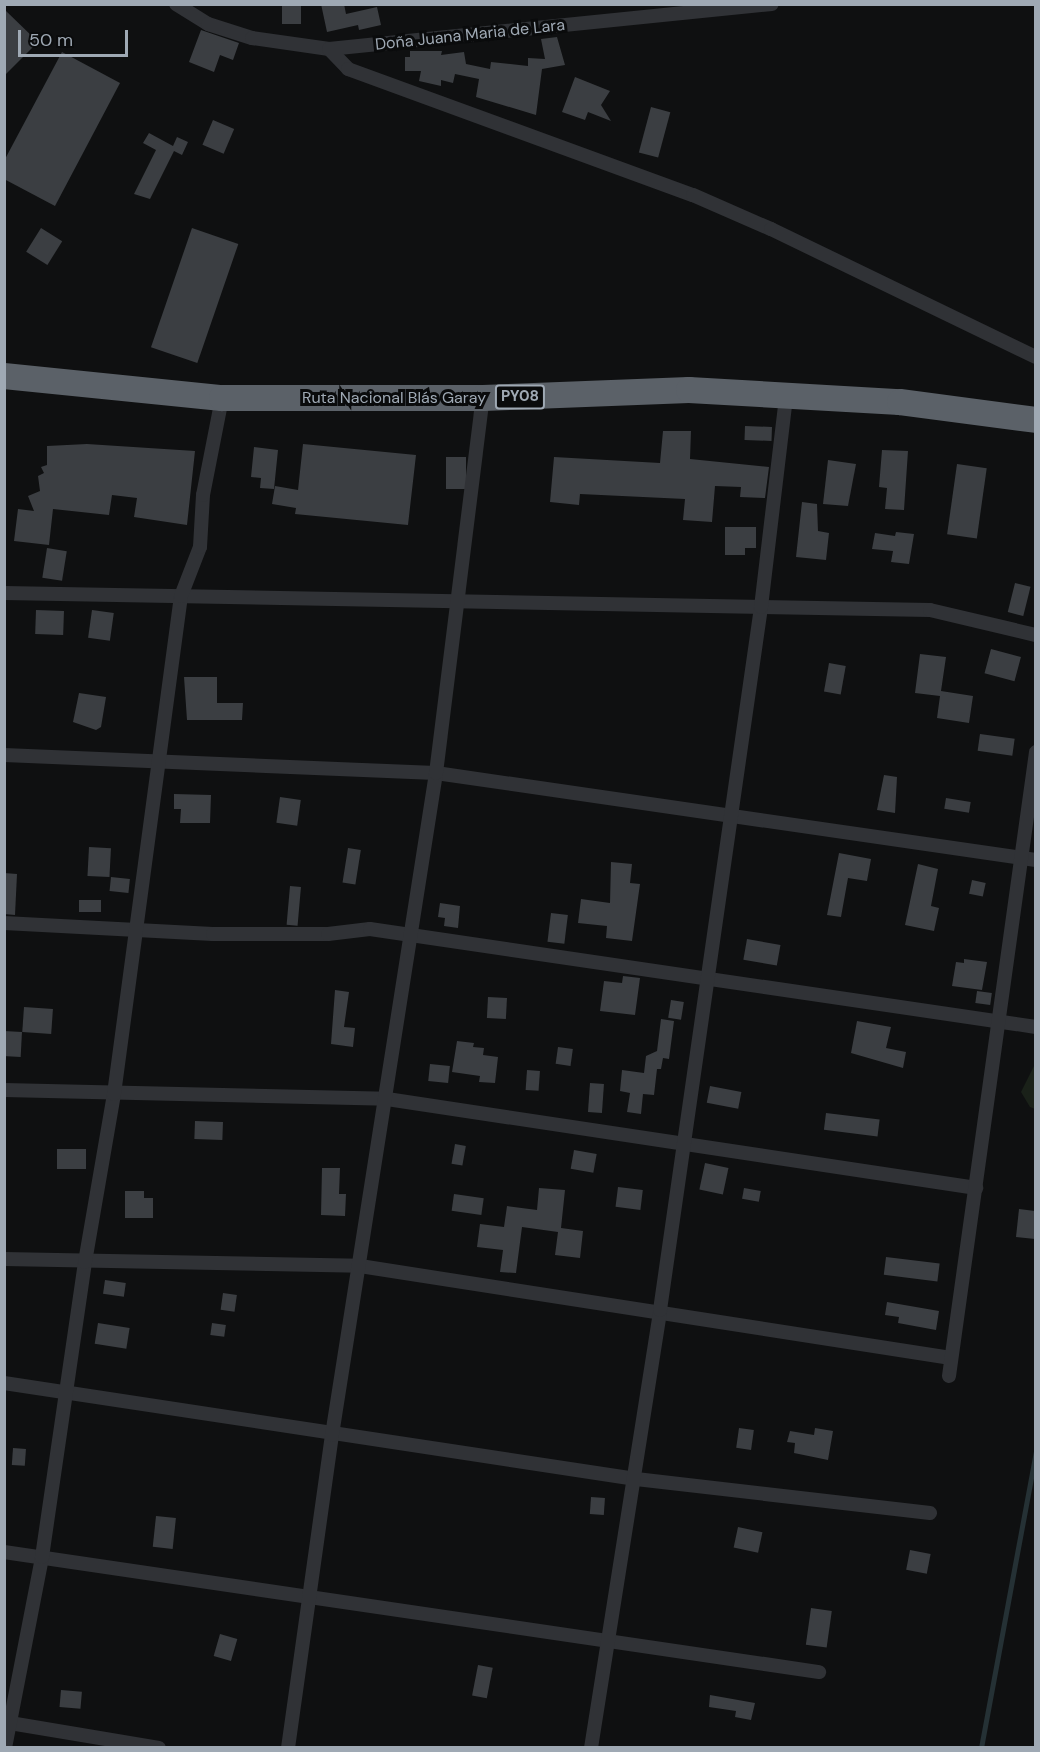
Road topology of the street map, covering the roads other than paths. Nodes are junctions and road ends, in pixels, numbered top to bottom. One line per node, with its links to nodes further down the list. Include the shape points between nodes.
1 (176, 4): 3 (street, Doña Juana Maria de Lara, via 208,24 252,38)
2 (772, 4): 3 (street, Doña Juana Maria de Lara)
3 (329, 49): 4 (street, via 348,69 693,195 771,229)
4 (1035, 357)
5 (4, 376): 7 (highway, Ruta Nacional Blás Garay / PY08)
6 (786, 397): 8 (highway, Ruta Nacional Blás Garay / PY08, via 689,390); 9 (highway, Ruta Nacional Blás Garay / PY08, via 900,402); 13 (street)
7 (222, 398): 8 (highway, Ruta Nacional Blás Garay / PY08); 11 (street, via 203,495 200,547)
8 (483, 398): 12 (street)
9 (1035, 420)
10 (4, 593): 11 (street)
11 (180, 596): 12 (street); 17 (street)
12 (459, 603): 13 (street); 18 (street)
13 (761, 607): 14 (street, via 930,610); 19 (street)
14 (1035, 635)
15 (1035, 752): 20 (street)
16 (4, 755): 17 (street)
17 (156, 761): 18 (street); 23 (street)
18 (436, 773): 19 (street); 24 (street)
19 (729, 815): 20 (street); 25 (street)
20 (1019, 857): 21 (street); 26 (street)
21 (1035, 860)
22 (4, 923): 23 (street)
23 (136, 928): 24 (street, via 213,934 328,934 370,929); 29 (street)
24 (409, 934): 25 (street); 30 (street)
25 (708, 978): 26 (street); 31 (street)
26 (1000, 1022): 27 (street); 32 (street)
27 (1035, 1027)
28 (4, 1090): 29 (street)
29 (114, 1094): 30 (street); 34 (street)
30 (387, 1099): 31 (street); 35 (street)
31 (682, 1144): 32 (street); 36 (street)
32 (976, 1188): 37 (street)
33 (4, 1258): 34 (street)
34 (85, 1262): 35 (street); 40 (street)
35 (360, 1266): 36 (street); 41 (street)
36 (660, 1310): 37 (street); 42 (street)
37 (951, 1358): 38 (street)
38 (949, 1376)
39 (4, 1383): 40 (street)
40 (67, 1391): 41 (street); 45 (street)
41 (332, 1435): 42 (street); 46 (street)
42 (636, 1479): 43 (street); 47 (street)
43 (930, 1513)
44 (4, 1552): 45 (street)
45 (42, 1557): 46 (street); 49 (street)
46 (311, 1599): 47 (street); 52 (street)
47 (605, 1640): 48 (street); 53 (street)
48 (819, 1672)
49 (7, 1723): 50 (street); 51 (street)
50 (6, 1748)
51 (159, 1748)
52 (288, 1748)
53 (591, 1748)

